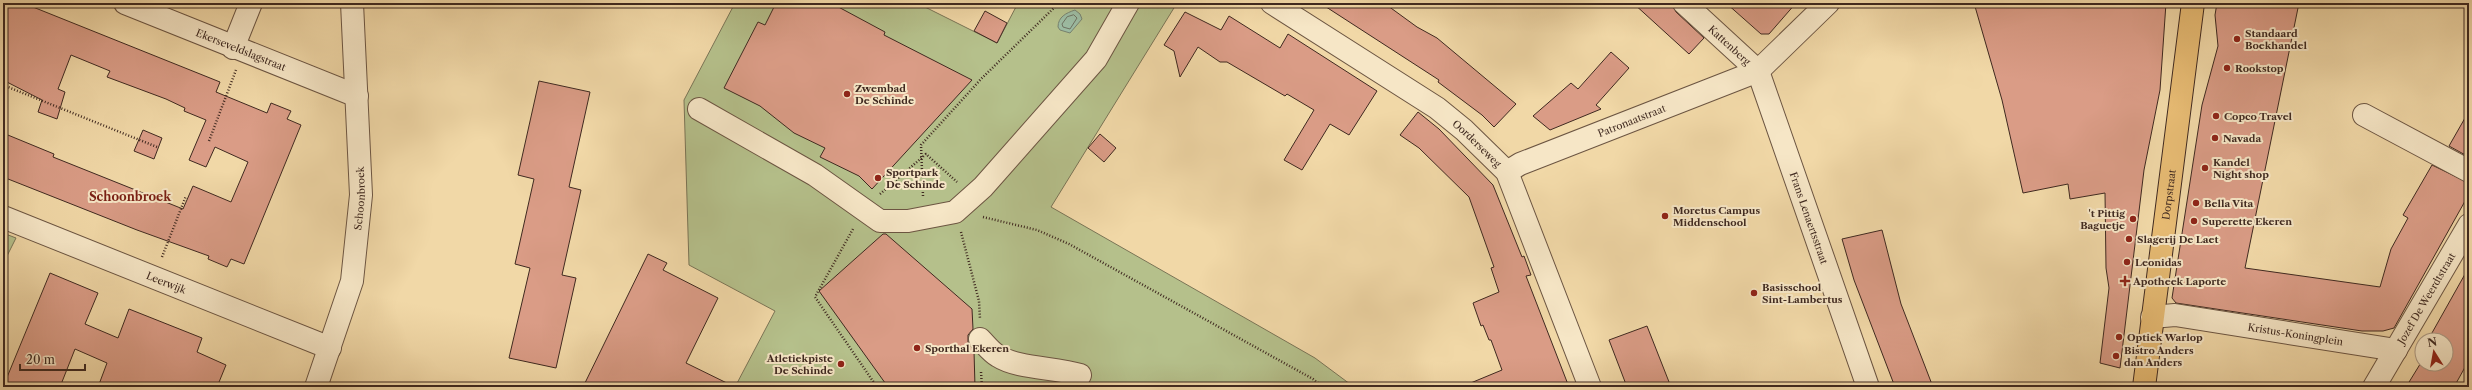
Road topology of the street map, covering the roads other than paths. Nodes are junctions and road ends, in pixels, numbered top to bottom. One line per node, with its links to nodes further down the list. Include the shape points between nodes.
1 (124, 3): 9 (street, Ekerseveldslagstraat)
2 (251, 3): 9 (street)
3 (352, 3): 11 (street, Schoonbroek)
4 (1128, 3): 12 (street, via 1096,59 973,196 955,212 908,221 880,221 815,175)
5 (1272, 3): 15 (street, Oorderseweg, via 1437,108)
6 (1684, 3): 10 (street, Kattenberg)
7 (1828, 3): 10 (street)
8 (2193, 3): 18 (main road, Dorpstraat)
9 (238, 50): 11 (street, Ekerseveldslagstraat)
10 (1758, 71): 15 (street, Patronaatstraat, via 1520,164); 25 (street, Frans Lenaertsstraat)
11 (357, 96): 20 (street, Schoonbroek, via 361,195 352,281)
12 (698, 109)
13 (2364, 115): 14 (street)
14 (2469, 171)
15 (1507, 172): 24 (street, Oorderseweg)
16 (3, 217): 20 (street, Leerwijk)
17 (2469, 225): 21 (street, Jozef De Weerdtstraat)
18 (2152, 317): 21 (street, Kristus-Koningplein, via 2175,315); 26 (main road, Dorpstraat)
19 (980, 339): 22 (street, via 998,356 1010,362 1045,366)
20 (330, 348): 23 (street, Schoonbroek)
21 (2396, 350): 27 (street)
22 (1080, 375)
23 (316, 387)
24 (1590, 387)
25 (1868, 387)
26 (2144, 387)
27 (2374, 387)

